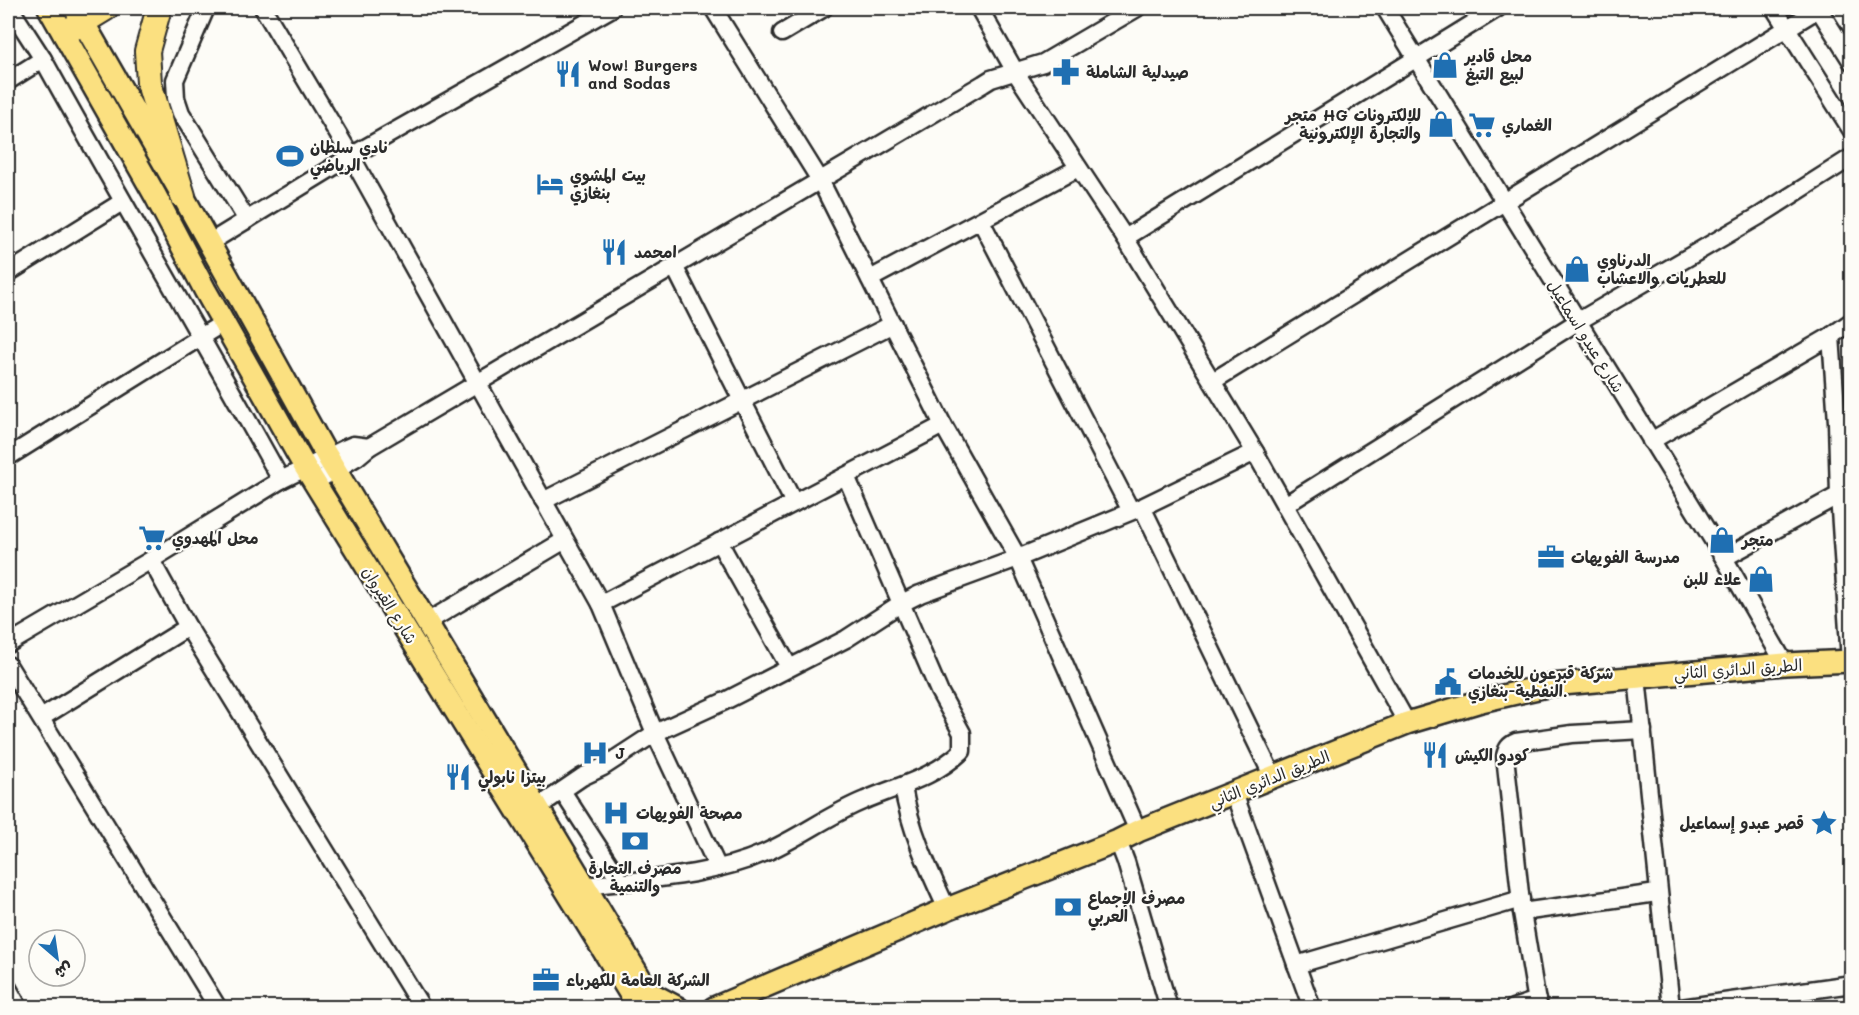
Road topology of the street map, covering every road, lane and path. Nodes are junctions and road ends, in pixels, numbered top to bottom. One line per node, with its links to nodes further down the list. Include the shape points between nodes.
1 (10, 8): 19 (street)
2 (106, 8): 15 (highway)
3 (159, 8): 28 (highway, via 147,51 149,83)
4 (206, 8): 31 (street, via 175,80 176,98)
5 (263, 8): 24 (street)
6 (612, 8): 24 (street)
7 (713, 8): 27 (street)
8 (824, 8): 17 (street)
9 (979, 8): 21 (street)
10 (1137, 8): 21 (street, via 1043,63)
11 (1385, 8): 18 (street, شارع عبدو اسماعيل)
12 (1498, 8): 18 (street)
13 (1774, 8): 16 (street)
14 (1819, 8): 16 (street); 20 (street)
15 (68, 15): 28 (main road); 40 (main road, شارع القيروان, via 155,195)
16 (1786, 27): 23 (street); 30 (street)
17 (782, 33)
18 (1416, 58): 30 (street, شارع عبدو اسماعيل); 33 (street)
19 (43, 59): 22 (street); 29 (street)
20 (1851, 62)
21 (1016, 73): 26 (street); 27 (street, via 983,84)
22 (8, 81)
23 (1851, 131)
24 (351, 156): 31 (street); 45 (street)
25 (1851, 157): 39 (street, via 1759,216)
26 (1078, 168): 32 (street); 33 (street)
27 (820, 180): 35 (street); 37 (street)
28 (183, 196): 34 (main road)
29 (122, 202): 36 (street); 42 (street)
30 (1504, 203): 39 (street, شارع عبدو اسماعيل); 44 (street)
31 (247, 220): 34 (street)
32 (981, 221): 37 (street); 59 (street)
33 (1125, 238): 44 (street)
34 (209, 243): 51 (main road)
35 (675, 268): 45 (street); 46 (street)
36 (8, 273)
37 (870, 279): 41 (street)
38 (1851, 321): 43 (street)
39 (1577, 322): 48 (street, شارع عبدو اسماعيل); 58 (street)
40 (223, 323): 42 (street); 52 (main road, شارع القيروان)
41 (893, 324): 46 (street); 47 (street)
42 (202, 336): 50 (street); 54 (street)
43 (1831, 336): 48 (street); 55 (street)
44 (1213, 381): 49 (street)
45 (477, 385): 51 (street, via 369,447); 56 (street)
46 (741, 401): 56 (street); 57 (street)
47 (943, 424): 53 (street); 62 (street)
48 (1651, 441): 63 (street, شارع عبدو اسماعيل)
49 (1255, 452): 58 (street); 59 (street)
50 (8, 457)
51 (331, 463): 52 (street); 67 (main road)
52 (310, 475): 54 (street); 95 (main road, شارع القيروان)
53 (846, 476): 57 (street); 66 (street)
54 (281, 480): 64 (street)
55 (1839, 495): 63 (street); 70 (street)
56 (543, 501): 60 (street)
57 (794, 503): 61 (street)
58 (1286, 505): 76 (street)
59 (1137, 509): 62 (street); 79 (street)
60 (565, 540): 65 (street); 67 (street)
61 (719, 542): 65 (street); 73 (street)
62 (1018, 558): 66 (street); 84 (street)
63 (1724, 558): 72 (street, شارع عبدو اسماعيل)
64 (151, 560): 68 (street); 69 (street)
65 (601, 604): 78 (street)
66 (900, 604): 73 (street, via 846,639); 80 (street, via 962,733 962,751 948,765)
67 (427, 622): 83 (main road)
68 (188, 627): 75 (street); 101 (street)
69 (8, 644)
70 (1851, 661): 72 (main road, الطريق الدائري الثاني)
71 (8, 664): 75 (street)
72 (1785, 664): 74 (main road, الطريق الدائري الثاني)
73 (789, 667): 78 (street)
74 (1636, 677): 76 (main road, الطريق الدائري الثاني, via 1551,686); 77 (street)
75 (41, 718): 100 (street)
76 (1407, 723): 79 (main road, الطريق الدائري الثاني)
77 (1643, 730): 89 (street); 90 (street, via 1572,734 1510,744 1505,756)
78 (655, 734): 81 (street); 86 (street)
79 (1273, 777): 82 (main road, الطريق الدائري الثاني)
80 (903, 787): 86 (street, via 864,800 765,853); 91 (street, via 921,851)
81 (562, 791): 83 (street); 87 (street)
82 (1234, 793): 84 (main road, الطريق الدائري الثاني); 92 (street)
83 (538, 807): 88 (main road)
84 (1138, 831): 85 (main road, الطريق الدائري الثاني)
85 (1118, 841): 91 (main road, الطريق الدائري الثاني); 103 (street)
86 (718, 868): 87 (street)
87 (621, 882): 88 (street)
88 (586, 886): 96 (main road)
89 (1658, 893): 90 (street); 106 (street)
90 (1522, 905): 92 (street); 97 (street)
91 (947, 909): 98 (main road, الطريق الدائري الثاني)
92 (1296, 965): 104 (street)
93 (1851, 984): 107 (street)
94 (8, 988): 99 (street)
95 (628, 999): 96 (main road, شارع القيروان)
96 (649, 1003): 102 (main road)
97 (1538, 1004): 105 (street)
98 (721, 1006)
99 (19, 1008)
100 (219, 1008)
101 (422, 1008)
102 (678, 1008)
103 (1169, 1008)
104 (1312, 1008)
105 (1513, 1008)
106 (1671, 1008)
107 (1681, 1008)

